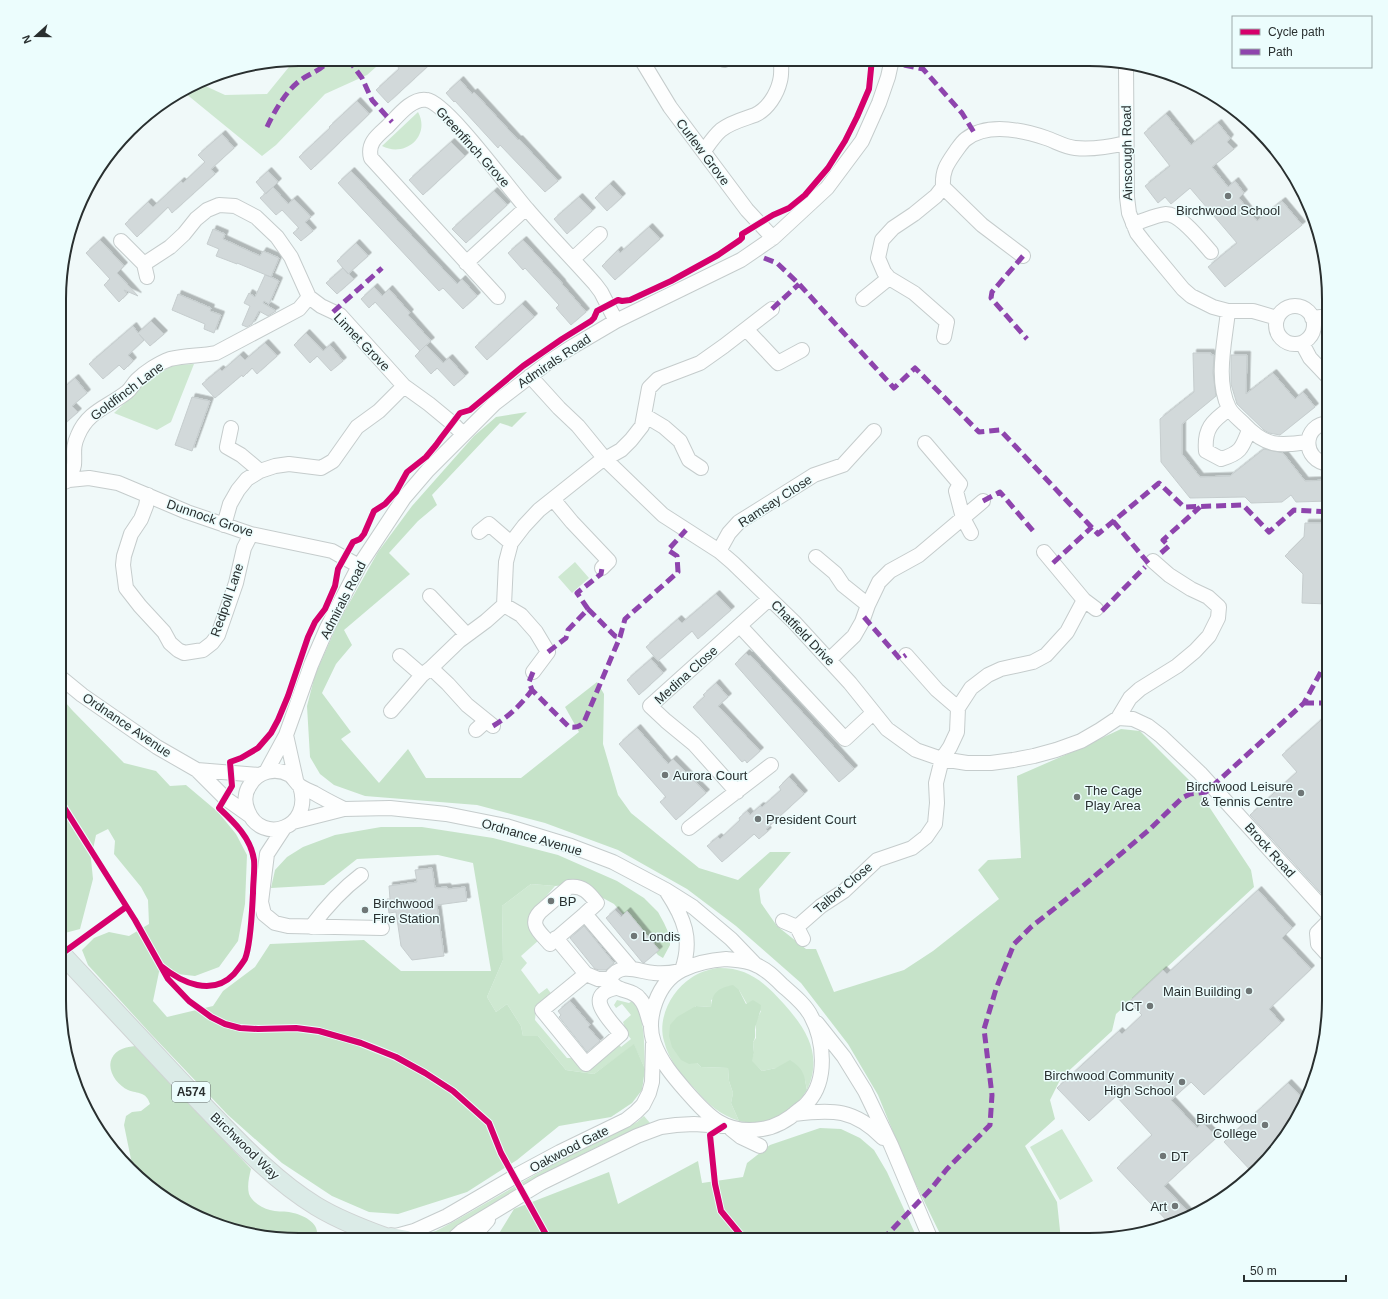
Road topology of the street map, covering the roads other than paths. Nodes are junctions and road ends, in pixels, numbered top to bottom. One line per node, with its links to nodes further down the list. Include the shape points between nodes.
1 (645, 66): 6 (street, Curlew Grove, via 670,107)
2 (781, 66): 6 (street, via 780,81 775,96 757,114 721,130)
3 (890, 66): 11 (street, Admirals Road, via 879,103 862,141 827,188)
4 (1126, 69): 5 (street, Ainscough Road)
5 (1126, 143): 7 (street, via 1101,149 1073,148 1045,137 1018,131 982,131 965,139 946,165); 9 (street, Ainscough Road, via 1127,197)
6 (704, 151): 11 (street, Curlew Grove, via 747,210)
7 (943, 187): 14 (street, via 982,226); 17 (street, via 936,196 893,228 882,240 878,258)
8 (526, 208): 15 (street, Greenfinch Grove); 16 (street); 16 (street, Greenfinch Grove, via 470,139 433,102 426,100 413,103 392,122 371,143 371,158)
9 (1133, 224): 13 (street, via 1160,215 1174,215); 22 (street, Ainscough Road, via 1144,242 1183,289 1213,307)
10 (600, 234): 15 (street)
11 (773, 238): 26 (street, Admirals Road, via 741,260)
12 (122, 241): 18 (street, via 146,270 207,210 219,204 235,206 256,217 277,237 291,257)
13 (1211, 252)
14 (1023, 256)
15 (573, 259): 26 (street, Greenfinch Grove, via 601,292)
16 (466, 263): 19 (street, Greenfinch Grove)
17 (889, 278): 20 (street); 28 (street, via 914,293 947,322)
18 (309, 297): 33 (street, Linnet Grove, via 340,315); 47 (street, Goldfinch Lane, via 299,310 216,353 170,360 137,380 129,390 94,413 85,423 77,436 73,450 74,466)
19 (498, 297)
20 (863, 299)
21 (772, 309): 27 (street)
22 (1228, 311): 24 (street, Ainscough Road, via 1253,311); 34 (street, via 1222,373 1223,390)
23 (1322, 317): 25 (street)
24 (1277, 318): 25 (street, via 1280,312 1292,306 1305,309); 29 (street, via 1276,331 1284,342)
25 (1312, 318): 29 (street, via 1311,336)
26 (616, 321): 32 (street, Admirals Road, via 570,348)
27 (746, 329): 30 (street, via 778,363); 35 (street, via 700,362 658,379 649,388)
28 (944, 337)
29 (1302, 343): 31 (street, via 1310,358)
30 (802, 350)
31 (1322, 371)
32 (530, 376): 40 (street, Admirals Road, via 494,404); 43 (street, Chatfield Drive, via 578,426)
33 (404, 386): 40 (street, Linnet Grove); 46 (street, via 379,411 357,427 333,461 327,465 321,468 289,464)
34 (1229, 409): 38 (street); 38 (street, via 1210,427 1205,439 1206,451 1221,459 1233,455 1243,445)
35 (644, 415): 43 (street, via 642,426 632,440); 45 (street, via 680,441 689,460)
36 (1322, 424): 41 (street, via 1314,429)
37 (231, 428): 46 (street, via 227,447)
38 (1249, 430): 41 (street, via 1265,441 1284,445)
39 (874, 431): 58 (street, Ramsay Close, via 846,469 814,475 739,522)
40 (463, 434): 62 (street, Admirals Road, via 404,498)
41 (1308, 442): 44 (street, via 1311,454)
42 (925, 443): 52 (street, via 960,484 956,491)
43 (605, 459): 50 (street); 58 (street, Chatfield Drive, via 663,515)
44 (1322, 463)
45 (701, 468)
46 (260, 471): 53 (street, via 247,479 238,490 230,504)
47 (66, 480)
48 (66, 482): 49 (street, Dunnock Grove, via 89,478 118,483)
49 (148, 495): 53 (street, Dunnock Grove); 56 (street, Redpoll Lane, via 141,519 131,534 124,556 126,588 164,632 170,643 184,653 203,650 218,635 236,583 244,548)
50 (553, 499): 57 (street, via 524,526); 63 (street, via 609,561)
51 (983, 501): 52 (street)
52 (963, 518): 55 (street); 68 (street, via 918,555 890,571 879,582)
53 (224, 525): 56 (street, Dunnock Grove)
54 (479, 532): 57 (street, via 489,524)
55 (970, 533)
56 (251, 534): 62 (street, Dunnock Grove, via 332,551)
57 (512, 543): 67 (street, via 506,562)
58 (718, 552): 65 (street, Chatfield Drive, via 733,563)
59 (1044, 552): 66 (street)
60 (816, 557): 68 (street, via 835,572 843,585)
61 (1153, 560): 81 (street, via 1169,575 1208,597 1219,608 1218,618 1209,636 1196,651 1140,689 1130,698)
62 (359, 566): 83 (street, Admirals Road, via 324,634)
63 (602, 568)
64 (430, 596): 71 (street)
65 (769, 599): 70 (street, Medina Close); 74 (street, Chatfield Drive)
66 (1084, 600): 69 (street); 78 (street, via 1067,632 1046,655 1033,662 1001,669 988,675 971,688)
67 (504, 605): 71 (street); 76 (street, via 521,615 536,632 548,652)
68 (868, 605): 74 (street, via 854,636)
69 (1096, 609)
70 (740, 626): 80 (street, via 845,739); 89 (street, Medina Close, via 650,706 694,744)
71 (467, 635): 75 (street)
72 (906, 655): 78 (street, via 937,690)
73 (400, 656): 75 (street)
74 (829, 660): 80 (street, Chatfield Drive)
75 (426, 672): 79 (street); 82 (street, via 448,684)
76 (533, 672)
77 (66, 682): 86 (street, Ordnance Avenue, via 88,700)
78 (958, 708): 84 (street, Talbot Close, via 958,732)
79 (391, 711)
80 (873, 713): 84 (street, Chatfield Drive, via 887,729 916,750)
81 (1118, 718): 84 (street, Chatfield Drive, via 1081,741 1034,756 991,763); 97 (street, Brock Road, via 1133,719 1162,736 1200,773)
82 (485, 726)
83 (286, 735): 87 (street, Admirals Road); 88 (street)
84 (942, 759): 99 (street, Talbot Close, via 936,783 938,803 935,824 926,837 912,848 877,860 844,891 821,906 800,933)
85 (771, 765): 89 (street)
86 (196, 770): 87 (street, Ordnance Avenue); 91 (street, Ordnance Avenue, via 225,798)
87 (263, 773): 88 (street, via 282,772 290,775); 91 (street, via 252,781 245,798 246,807)
88 (298, 783): 90 (street, Ordnance Avenue); 92 (street, via 303,795 303,805 300,815)
89 (737, 792): 93 (street)
90 (344, 809): 92 (street, Ordnance Avenue); 96 (street, Ordnance Avenue, via 390,808 446,814 506,826 613,862)
91 (254, 820): 92 (street, via 271,829); 94 (street)
92 (289, 825): 94 (street)
93 (689, 828)
94 (267, 854): 100 (street, via 261,902 264,914 275,923)
95 (361, 875): 100 (street, via 328,904)
96 (666, 890): 106 (street, Ordnance Avenue, via 699,911); 108 (street, via 682,918 687,935 686,960)
97 (1322, 907)
98 (585, 914): 103 (street); 103 (street, via 597,903 587,891 569,887 540,912 535,920 536,928 550,944); 107 (street)
99 (783, 921)
100 (311, 927): 101 (street)
101 (382, 928)
102 (1322, 928): 104 (street, via 1317,933 1318,944)
103 (556, 938): 109 (street)
104 (1322, 948)
105 (66, 958): 119 (main road, Birchwood Way / A574, via 241,1144 284,1183 315,1206)
106 (755, 964): 108 (street, via 740,960 713,960); 111 (street, via 768,972 795,997)
107 (631, 968): 108 (street, via 665,974); 110 (street, via 613,973)
108 (681, 971): 112 (street, via 669,980 659,994 652,1011)
109 (586, 974): 110 (street); 110 (street, via 542,1010 586,1064 621,1034 600,1006 599,1000)
110 (613, 983): 112 (street, via 641,999)
111 (810, 1015): 114 (street, Oakwood Gate, via 818,1033 821,1071 817,1088 809,1102); 116 (street, via 844,1057 861,1084)
112 (651, 1027): 113 (street)
113 (653, 1042): 115 (street, via 668,1071 699,1106); 120 (street, Oakwood Gate, via 652,1082 649,1093 643,1104 626,1120 560,1152 447,1216)
114 (794, 1114): 115 (street, Oakwood Gate, via 779,1124 762,1129); 116 (street, via 831,1111 853,1116 872,1126)
115 (727, 1127): 117 (street); 118 (street, Oakwood Gate, via 694,1124 650,1131 541,1183)
116 (890, 1145): 123 (street)
117 (760, 1146)
118 (506, 1203): 121 (street, Oakwood Gate); 122 (street)
119 (375, 1233)
120 (408, 1233)
121 (460, 1233)
122 (476, 1233)
123 (927, 1233)

